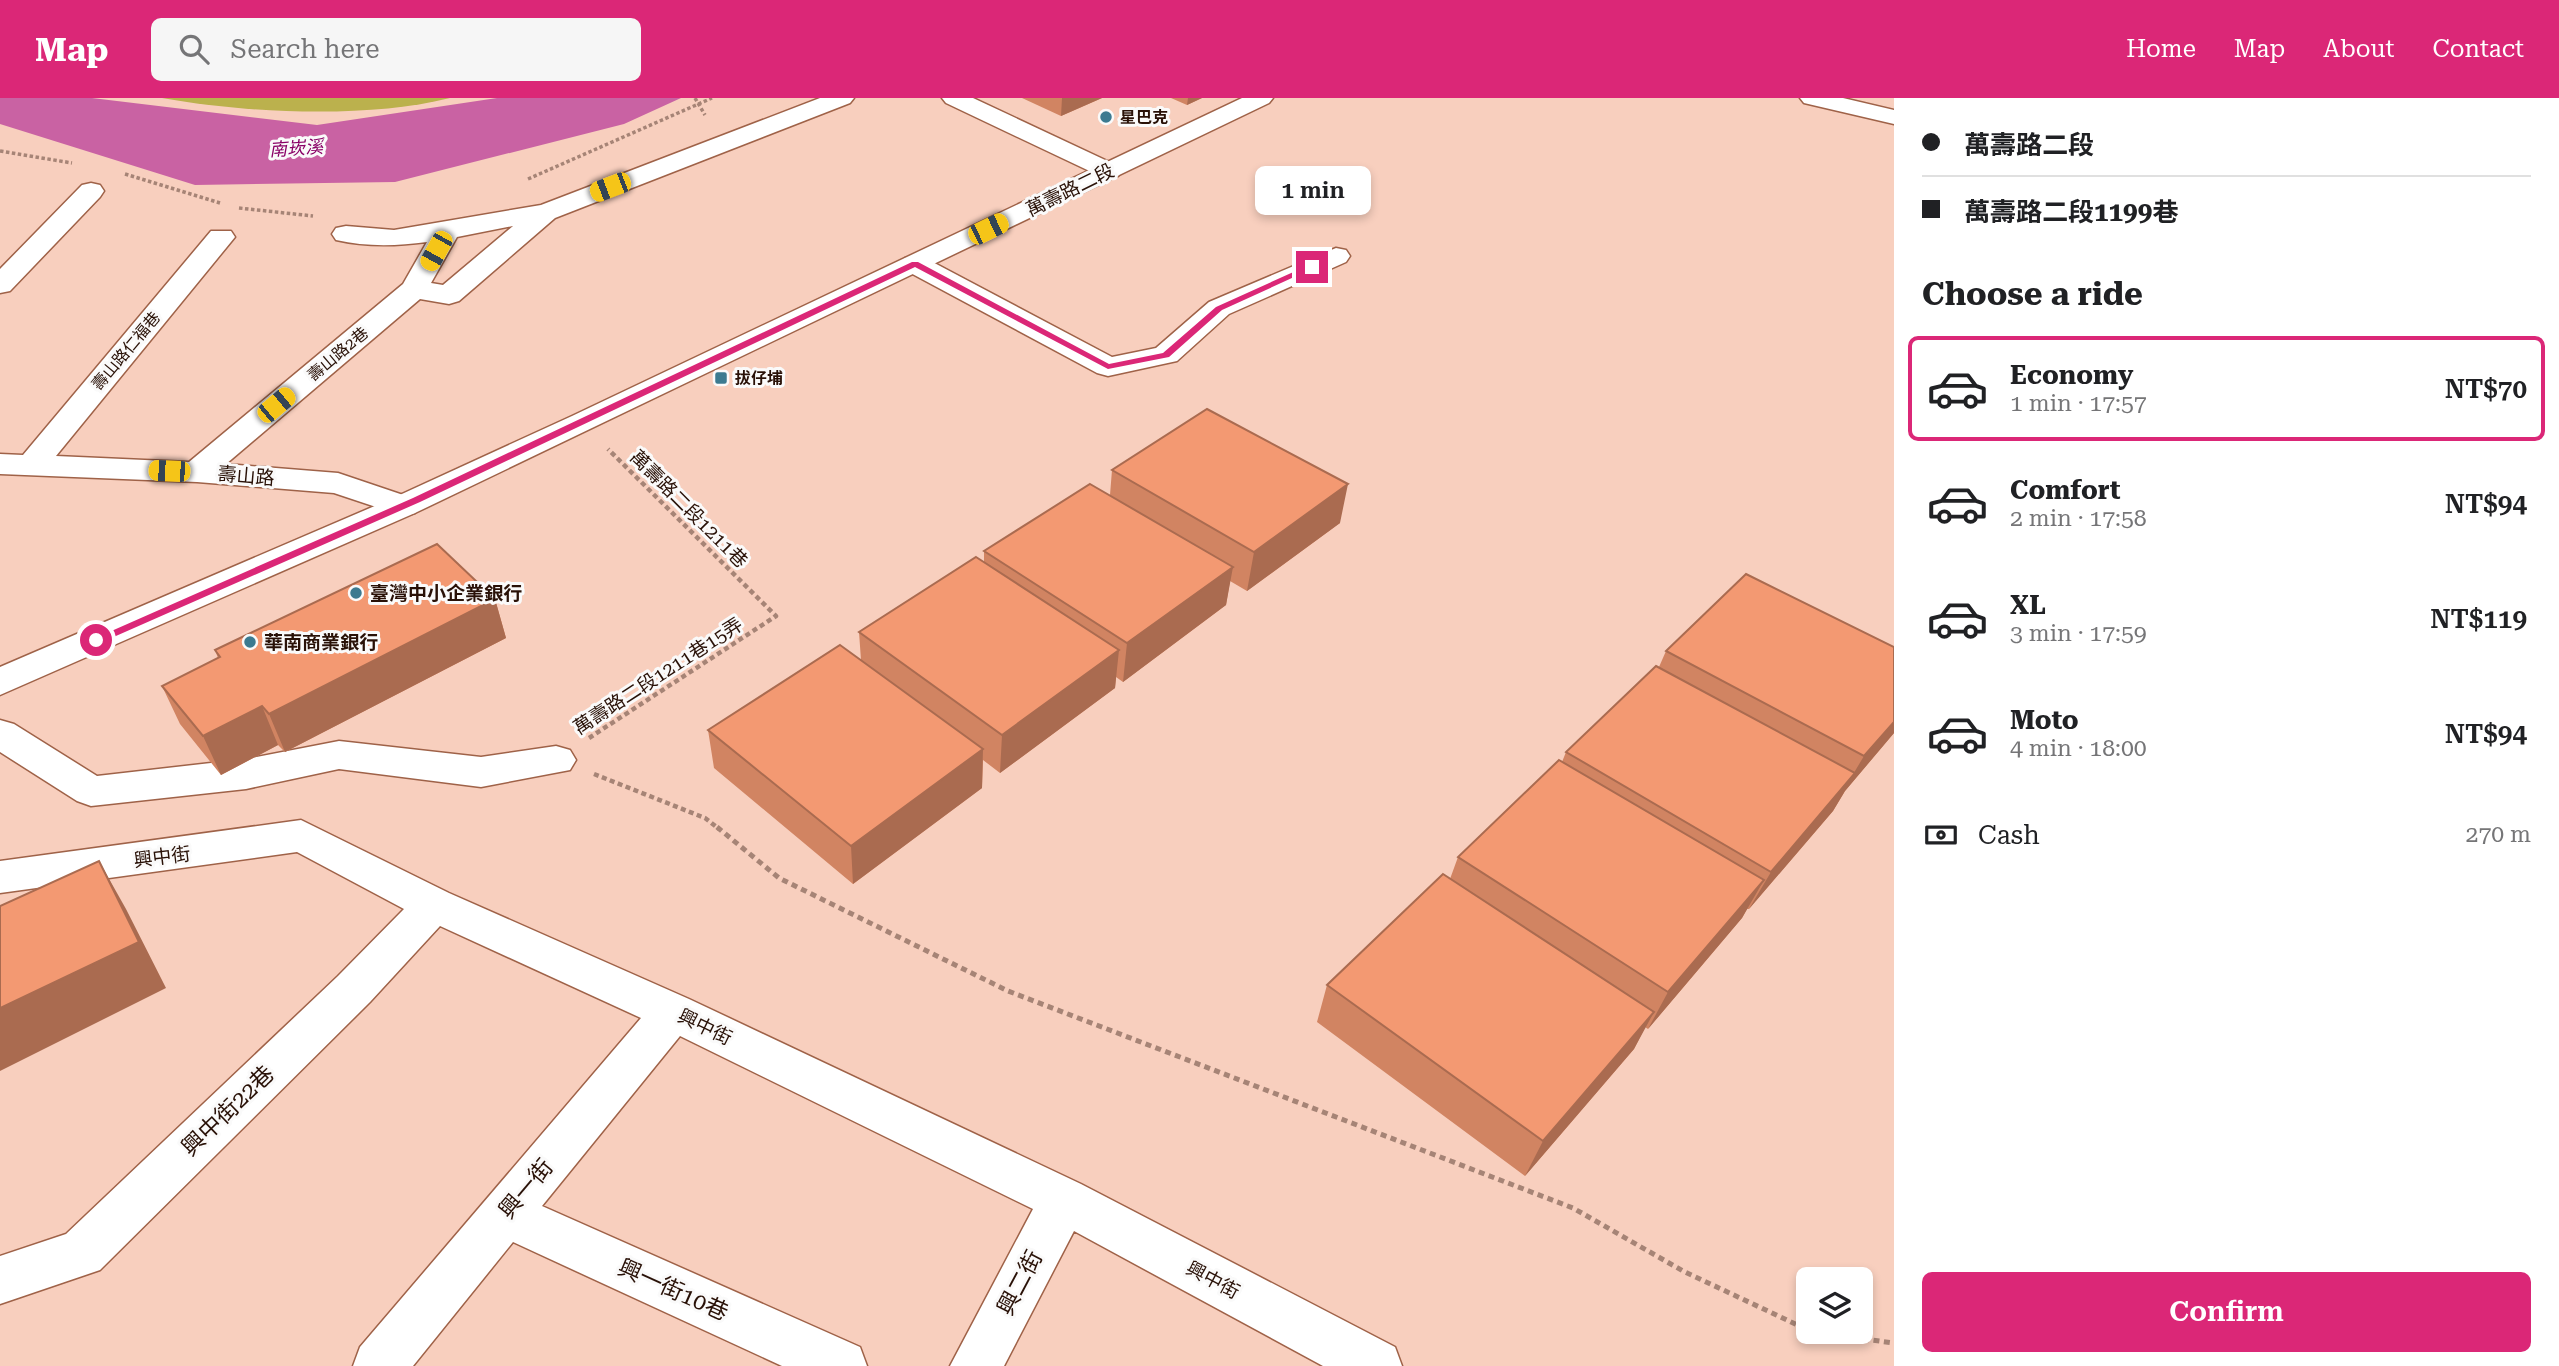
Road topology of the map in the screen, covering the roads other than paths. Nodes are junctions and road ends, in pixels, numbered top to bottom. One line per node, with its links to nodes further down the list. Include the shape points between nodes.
1 (842, 98): 8 (street)
2 (954, 98): 6 (street)
3 (1261, 98): 6 (street, 萬壽路二段)
4 (1812, 98): 5 (street)
5 (1894, 117)
6 (1109, 171): 13 (street, 萬壽路二段)
7 (91, 191): 14 (street)
8 (546, 212): 9 (street); 15 (street, via 449,295)
9 (447, 231): 10 (street, via 394,238); 15 (street)
10 (346, 234)
11 (221, 237): 16 (street, 壽山路仁福巷)
12 (1336, 256): 13 (street, via 1219,308 1166,355 1108,367)
13 (915, 264): 18 (street, 萬壽路二段)
14 (0, 285)
15 (414, 289): 17 (street, 壽山路2巷)
16 (15, 465): 17 (street, 壽山路)
17 (197, 472): 18 (street, 壽山路, via 338,483)
18 (403, 506): 19 (street, 萬壽路二段)
19 (0, 682)
20 (0, 734): 21 (street, via 91,791 246,774 339,755 481,772)
21 (556, 760)
22 (0, 877): 23 (street, 興中街, via 301,836)
23 (434, 905): 24 (street, 興中街); 27 (street, 興中街22巷, via 82,1253)
24 (673, 1012): 25 (street, 興中街); 26 (street, 興一街)
25 (1064, 1200): 30 (street, 興二街); 31 (street, 興中街)
26 (505, 1214): 28 (street, 興一街); 29 (street, 興一街10巷)
27 (0, 1280)
28 (379, 1366)
29 (841, 1366)
30 (976, 1366)
31 (1376, 1366)

